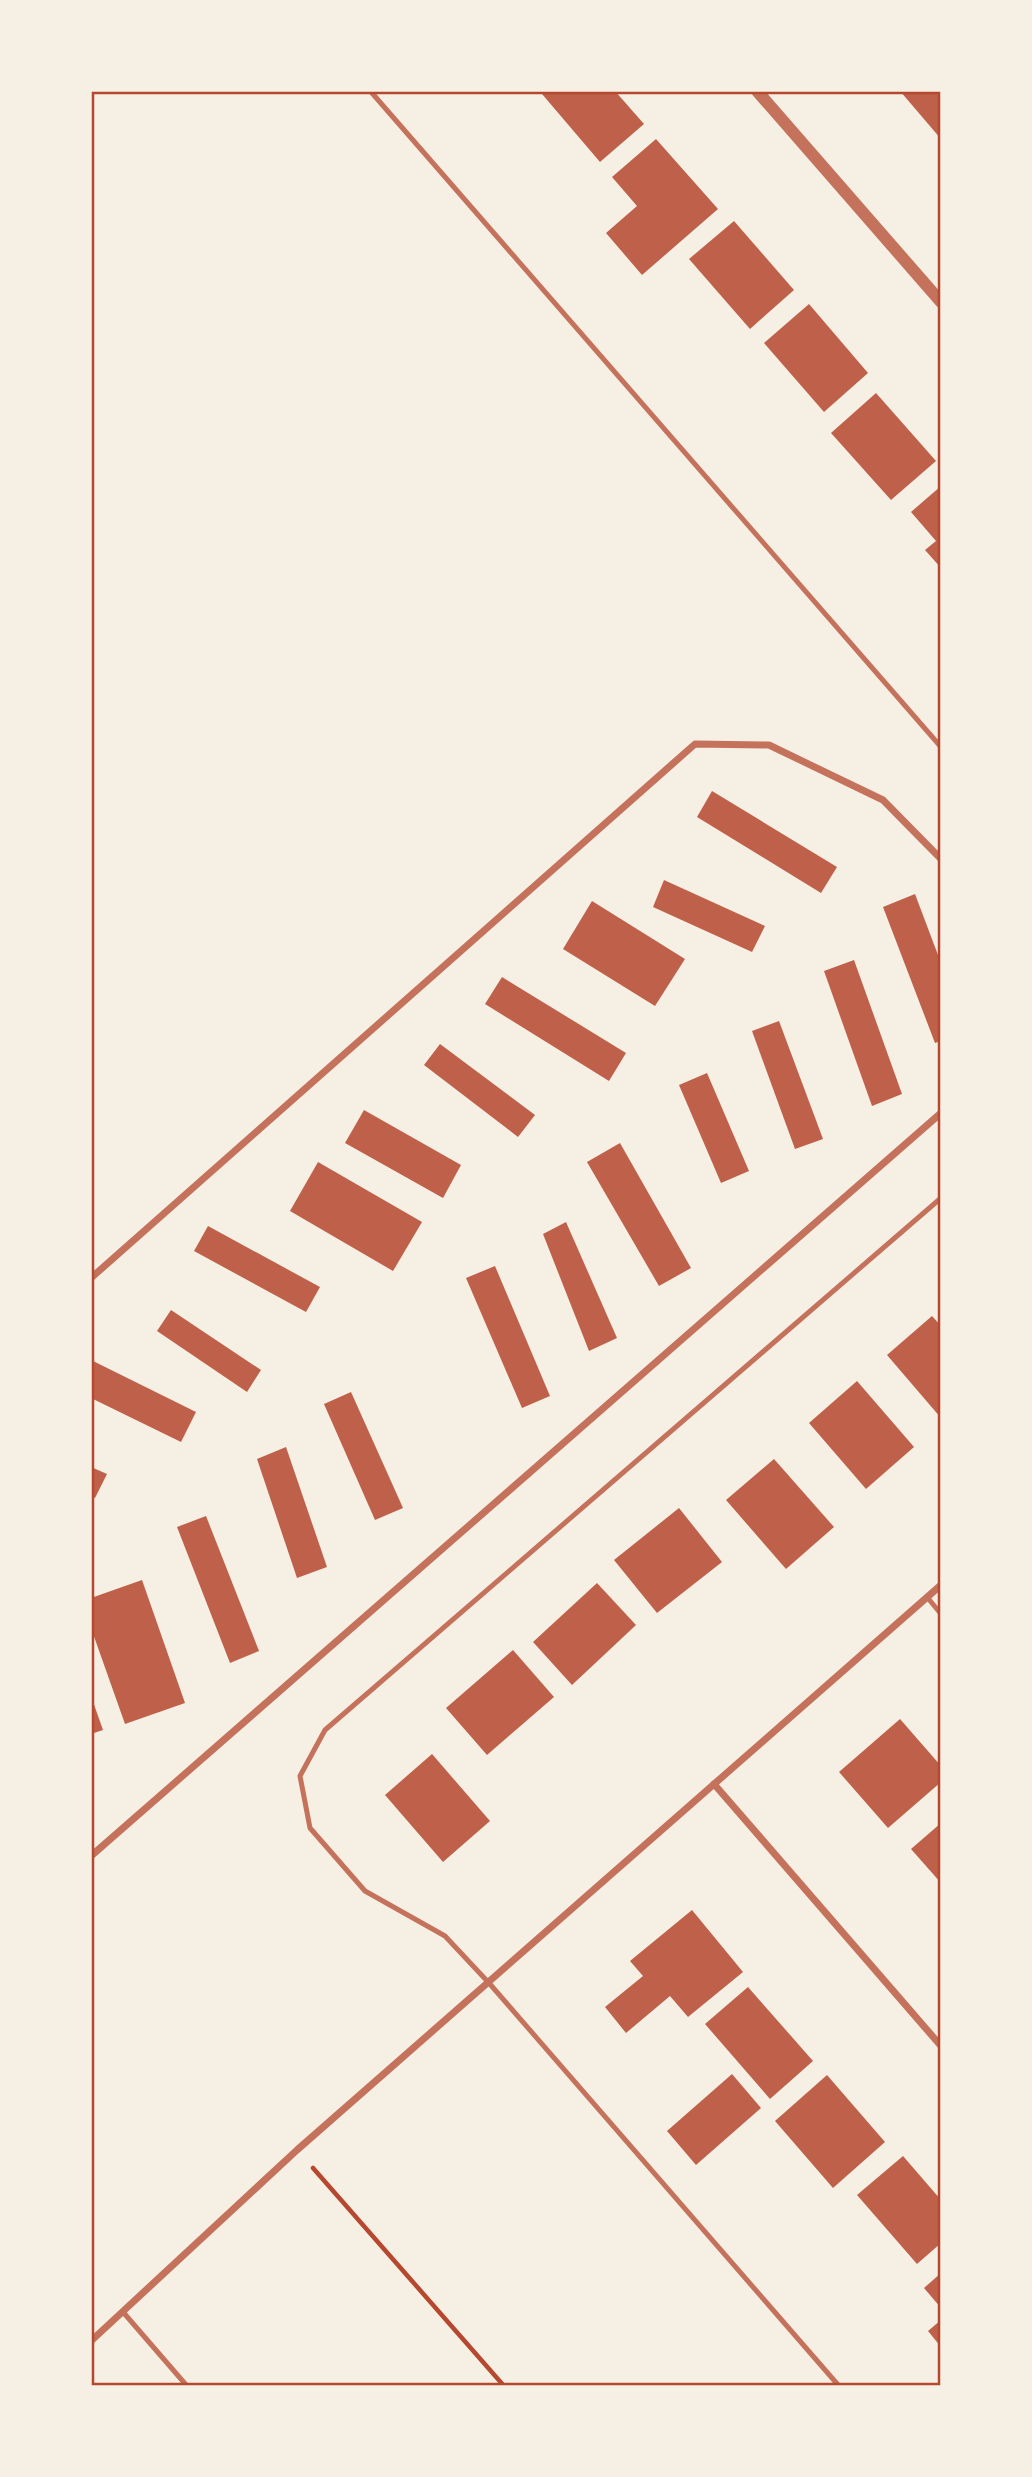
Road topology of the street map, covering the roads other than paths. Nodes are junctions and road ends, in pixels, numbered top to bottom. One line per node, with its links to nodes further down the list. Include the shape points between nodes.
1 (757, 91): 3 (street)
2 (372, 93): 4 (lane)
3 (941, 302)
4 (941, 747)
5 (941, 859): 8 (street, via 883,800 769,745 695,744)
6 (941, 1114): 13 (street)
7 (941, 1198): 14 (lane, via 325,1730 300,1776 310,1828 365,1891 445,1936)
8 (91, 1278)
9 (941, 1585): 10 (street)
10 (927, 1597): 11 (lane); 12 (street)
11 (941, 1614)
12 (714, 1784): 14 (street); 15 (street)
13 (91, 1856)
14 (489, 1983): 16 (street, via 297,2150); 19 (lane)
15 (941, 2046)
16 (122, 2312): 17 (street); 18 (lane)
17 (91, 2341)
18 (187, 2386)
19 (839, 2386)

